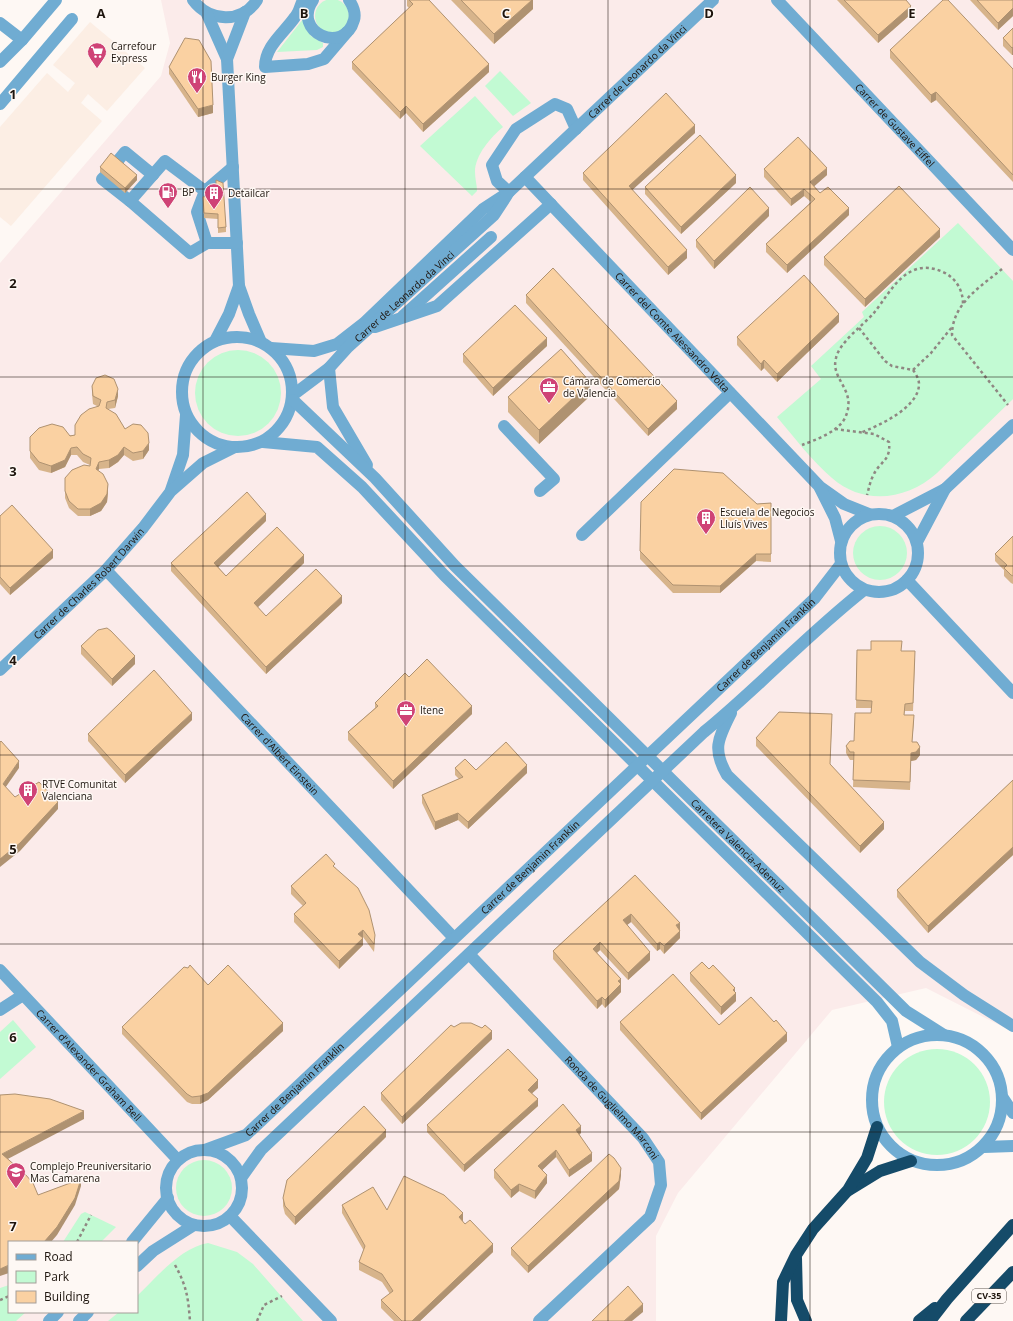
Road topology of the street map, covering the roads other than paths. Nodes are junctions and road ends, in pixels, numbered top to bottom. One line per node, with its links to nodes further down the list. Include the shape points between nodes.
1 (56, 0): 14 (street)
2 (193, 0): 10 (street)
3 (257, 0): 9 (street)
4 (303, 0): 13 (street, via 296,16 272,44 265,57 265,67 308,64 324,59)
5 (313, 0): 13 (street, via 308,8 313,30 326,38 341,36)
6 (349, 0): 13 (street, via 354,11 354,19)
7 (713, 0): 18 (street, Carrer de Leonardo da Vinci)
8 (777, 0): 34 (street, Carrer de Gustave Eiffel)
9 (245, 12): 10 (street, via 233,17 220,18); 15 (street)
10 (207, 14): 15 (street)
11 (72, 19): 17 (street)
12 (0, 23): 14 (street)
13 (347, 32)
14 (22, 40): 16 (street)
15 (227, 59): 21 (street)
16 (0, 62)
17 (0, 104)
18 (576, 129): 25 (street, Carrer de Leonardo da Vinci); 27 (street, via 567,110 555,104 516,129 492,165 497,181)
19 (116, 163): 20 (street, via 125,152)
20 (138, 163): 22 (street); 23 (street)
21 (233, 167): 26 (street); 33 (street)
22 (129, 174)
23 (153, 175): 26 (street, via 165,161); 28 (street)
24 (105, 176): 28 (street, via 102,179 117,188)
25 (525, 177): 27 (street, Carrer de Leonardo da Vinci); 29 (street, Carrer del Comte Alessandro Volta)
26 (205, 191): 32 (street, via 197,212)
27 (509, 192): 30 (street, Carrer de Leonardo da Vinci); 40 (street, Carrer de Leonardo da Vinci, via 484,208 338,344 314,351)
28 (130, 201): 32 (street, via 190,253)
29 (551, 204): 35 (street); 42 (street, Carrer del Comte Alessandro Volta)
30 (494, 215): 31 (street); 38 (street, Carrer de Leonardo da Vinci)
31 (491, 237): 35 (street); 37 (street)
32 (206, 243): 33 (street)
33 (237, 243): 36 (street)
34 (1013, 250)
35 (487, 261): 37 (street, via 437,306)
36 (239, 286): 39 (street); 40 (street, via 249,314)
37 (399, 319): 38 (street)
38 (371, 329): 41 (street, Carrer de Leonardo da Vinci, via 348,347)
39 (216, 341): 40 (street, via 246,337); 44 (street, via 201,350 190,364 183,380 182,398)
40 (266, 345): 43 (street, via 284,361 291,377)
41 (329, 368): 43 (street, Carrer de Leonardo da Vinci); 49 (street, via 333,407)
42 (730, 393): 50 (street, Carrer del Comte Alessandro Volta); 56 (street)
43 (293, 397): 47 (street, via 287,417 277,431); 49 (street)
44 (186, 415): 48 (street, via 205,438 218,445); 52 (street, Carrer de Charles Robert Darwin, via 183,455)
45 (504, 426): 53 (street, via 554,479)
46 (1013, 426): 51 (street)
47 (262, 442): 48 (street, via 248,447); 73 (street, Carretera Valencia-Ademuz, via 317,446 362,487 444,575 877,1002 892,1021)
48 (233, 448): 52 (street, Carrer de Charles Robert Darwin, via 203,463)
49 (375, 478): 72 (street, Carretera Valencia-Ademuz, via 455,566 906,1011)
50 (820, 487): 54 (street, Carrer del Comte Alessandro Volta, via 844,504); 57 (street, Carrer del Comte Alessandro Volta, via 835,518)
51 (945, 489): 55 (street); 58 (street)
52 (171, 491): 60 (street, Carrer de Charles Robert Darwin)
53 (540, 491)
54 (870, 514): 55 (street); 57 (street, via 857,520)
55 (893, 516): 58 (street, via 904,522)
56 (582, 535)
57 (841, 541): 59 (street)
58 (917, 542): 61 (street, via 917,562 914,572)
59 (841, 564): 62 (street, via 850,579); 66 (street, Carrer de Benjamin Franklin, via 814,599)
60 (106, 570): 63 (street, Carrer de Charles Robert Darwin); 66 (street, Carrer d'Albert Einstein)
61 (907, 580): 62 (street, via 887,592); 64 (street)
62 (864, 590): 65 (street, via 831,616)
63 (0, 670)
64 (1013, 693)
65 (733, 709): 67 (street, via 698,738); 71 (street, via 718,739 719,761 728,775 920,962 964,995)
66 (454, 938): 79 (street, Carrer de Benjamin Franklin, via 246,1135)
67 (469, 954): 82 (street, via 261,1150); 98 (street, Ronda de Guglielmo Marconi, via 643,1138 659,1162 661,1186 650,1217)
68 (0, 970): 69 (street, Carrer d'Alexander Graham Bell)
69 (23, 995): 70 (street); 80 (street, Carrer d'Alexander Graham Bell)
70 (0, 1010)
71 (1013, 1026)
72 (944, 1035): 73 (street, via 912,1039); 74 (street, via 962,1039 979,1049 991,1063 1000,1080)
73 (898, 1047): 76 (street, via 883,1063 874,1083 872,1106)
74 (1003, 1098): 75 (street); 78 (street, via 1001,1116 995,1133)
75 (1013, 1113)
76 (877, 1127): 81 (street, via 886,1141); 83 (highway, via 867,1158)
77 (1013, 1146): 78 (street)
78 (984, 1147): 81 (street, via 968,1159 949,1165 930,1166)
79 (205, 1150): 80 (street, via 195,1151); 82 (street, via 217,1152 228,1158)
80 (178, 1160): 84 (street, via 168,1178)
81 (911, 1161): 83 (highway, via 880,1171)
82 (241, 1178): 85 (street, via 241,1198)
83 (848, 1190): 89 (highway, via 813,1229)
84 (168, 1198): 86 (street, via 178,1215); 88 (street)
85 (230, 1216): 86 (street, via 219,1223 207,1226); 97 (street)
86 (194, 1225): 90 (street, via 153,1251)
87 (1013, 1225): 92 (highway)
88 (133, 1241)
89 (796, 1255): 99 (highway, via 783,1282); 100 (highway, via 797,1300)
90 (138, 1265)
91 (1013, 1272): 103 (highway, CV-35)
92 (947, 1298): 101 (highway); 102 (highway)
93 (57, 1313): 95 (street)
94 (87, 1313): 96 (street)
95 (48, 1321)
96 (79, 1321)
97 (331, 1321)
98 (539, 1321)
99 (781, 1321)
100 (806, 1321)
101 (919, 1321)
102 (930, 1321)
103 (966, 1321)

